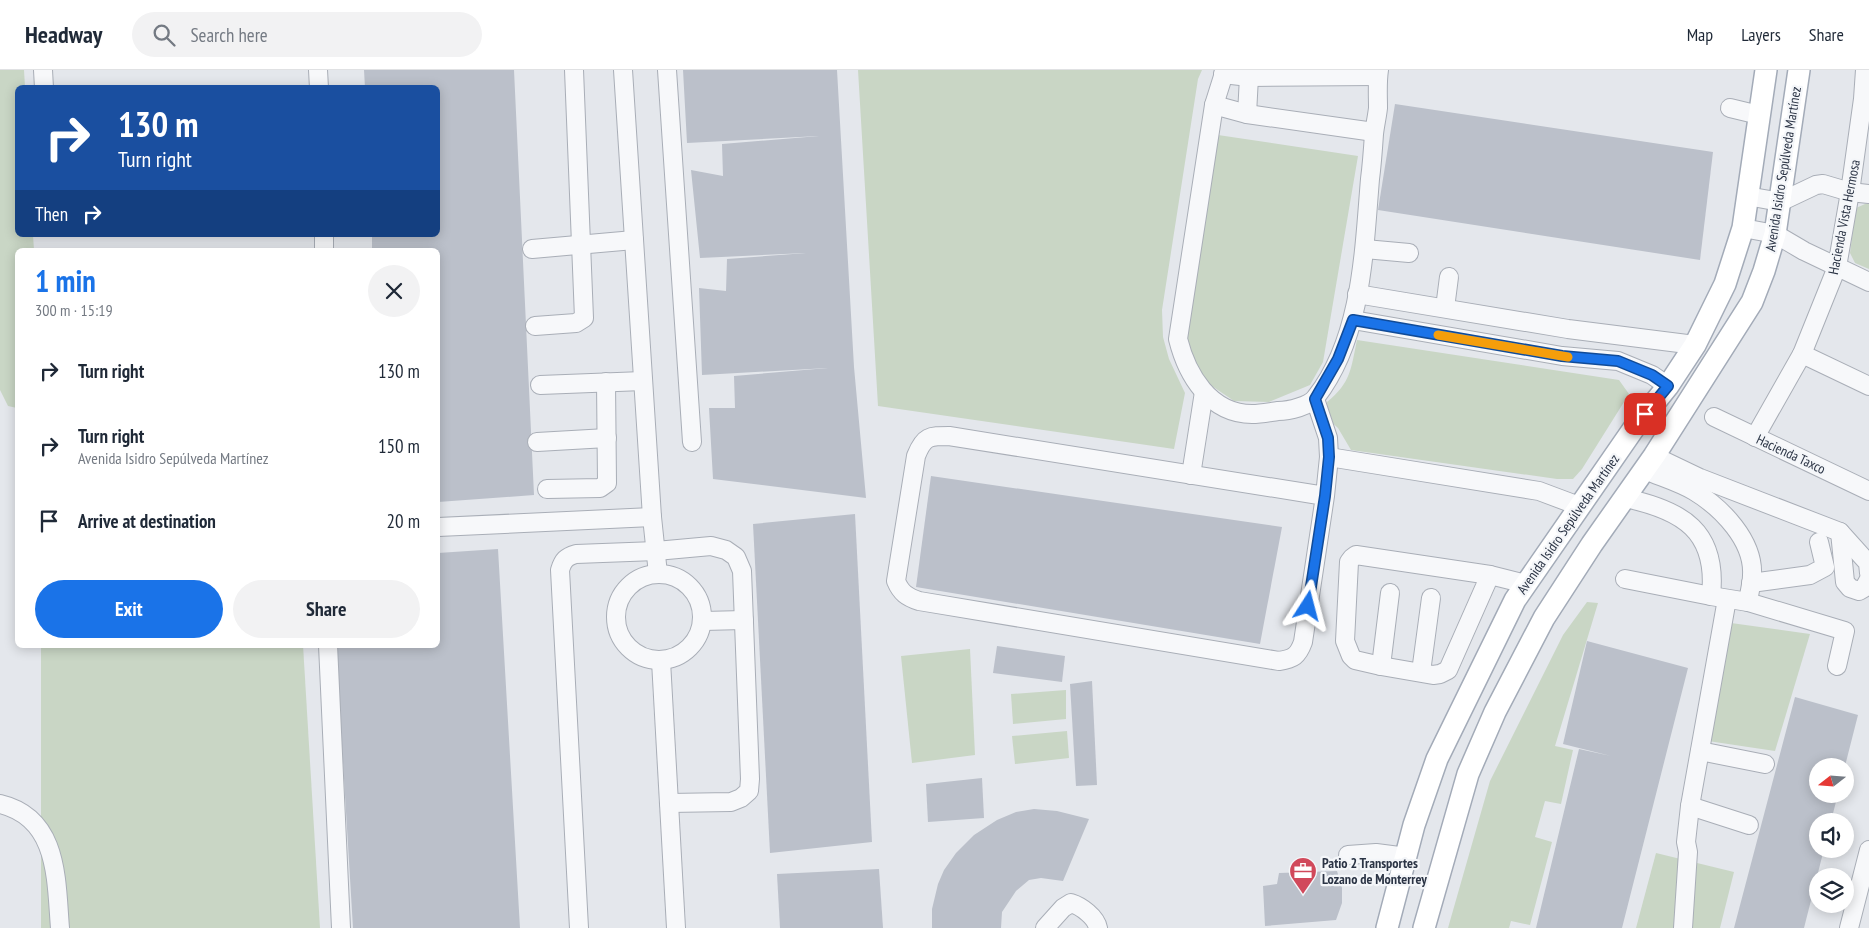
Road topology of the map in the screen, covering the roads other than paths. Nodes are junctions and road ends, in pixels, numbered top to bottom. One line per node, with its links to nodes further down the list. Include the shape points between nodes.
1 (43, 70): 12 (street)
2 (318, 70): 13 (street)
3 (574, 70): 27 (street)
4 (623, 70): 26 (street)
5 (667, 70): 53 (street)
6 (1766, 70): 18 (main road, Avenida Isidro Sepúlveda Martínez)
7 (1799, 70): 23 (main road, Avenida Isidro Sepúlveda Martínez)
8 (1865, 70): 14 (street, Hacienda Vista Hermosa)
9 (1224, 72): 11 (street); 15 (street)
10 (1378, 73): 11 (street); 19 (street)
11 (1249, 77): 17 (street)
12 (44, 85)
13 (319, 85)
14 (1866, 100): 20 (street, Hacienda Vista Hermosa)
15 (1214, 105): 17 (street); 47 (street, via 1178,339 1190,374)
16 (1730, 108): 18 (street)
17 (1247, 114): 19 (street)
18 (1759, 115): 22 (main road, Avenida Isidro Sepúlveda Martínez)
19 (1374, 132): 29 (street)
20 (1850, 192): 21 (street); 23 (street, via 1824,184 1816,185); 31 (street, Hacienda Vista Hermosa)
21 (1869, 194)
22 (1747, 196): 23 (street); 24 (main road, Avenida Isidro Sepúlveda Martínez)
23 (1780, 202): 25 (main road, Avenida Isidro Sepúlveda Martínez)
24 (1743, 228): 25 (street); 39 (main road, Avenida Isidro Sepúlveda Martínez, via 1725,284)
25 (1775, 234): 31 (street); 55 (main road, Avenida Isidro Sepúlveda Martínez, via 1764,271 1745,315)
26 (634, 240): 27 (street); 42 (street)
27 (581, 245): 28 (street); 37 (street, via 584,318 576,323)
28 (532, 249)
29 (1365, 249): 30 (street); 34 (street)
30 (1409, 253)
31 (1837, 267): 33 (street); 40 (street, Hacienda Vista Hermosa)
32 (1449, 277): 35 (street)
33 (1869, 282)
34 (1357, 294): 35 (street); 36 (street)
35 (1445, 308): 38 (street)
36 (1353, 320): 41 (street); 48 (street, via 1338,359)
37 (535, 326)
38 (1568, 329): 39 (street); 41 (street)
39 (1695, 345): 45 (main road, Avenida Isidro Sepúlveda Martínez)
40 (1802, 354): 46 (street); 50 (street, Hacienda Vista Hermosa)
41 (1562, 356): 45 (street, via 1618,361 1652,375)
42 (643, 381): 43 (street); 62 (street)
43 (606, 382): 44 (street); 51 (street)
44 (540, 385)
45 (1668, 386): 61 (main road, Avenida Isidro Sepúlveda Martínez)
46 (1869, 386)
47 (1204, 392): 48 (street, via 1229,410 1251,414 1291,410); 56 (street)
48 (1315, 399): 54 (street, via 1328,438)
49 (1714, 417): 50 (street, Hacienda Taxco)
50 (1755, 437): 58 (street, Hacienda Taxco)
51 (607, 438): 52 (street); 57 (street, via 608,478 604,487)
52 (537, 442)
53 (692, 442)
54 (1329, 457): 59 (street); 61 (street, via 1539,491)
55 (1650, 463): 60 (main road, Avenida Isidro Sepúlveda Martínez); 64 (street, via 1700,478); 72 (street, via 1694,491 1740,532 1751,561)
56 (1191, 475): 59 (street); 59 (street, via 949,436 928,438 916,456 896,581 900,591 919,601 1280,661 1291,660 1299,654 1303,642)
57 (547, 489)
58 (1869, 491)
59 (1325, 496)
60 (1624, 498): 76 (street, via 1668,510 1699,534 1712,566); 101 (main road, Avenida Isidro Sepúlveda Martínez, via 1544,618 1495,712 1468,774)
61 (1579, 506): 73 (main road, Avenida Isidro Sepúlveda Martínez)
62 (652, 517): 63 (street); 66 (street)
63 (440, 527)
64 (1840, 532): 67 (street, via 1868,563); 71 (street, via 1845,582 1850,588 1859,590)
65 (1819, 542): 72 (street, via 1825,567 1810,575)
66 (656, 551): 68 (street); 78 (street, via 711,546 736,557 742,571); 96 (street, via 576,554 563,561 560,570)
67 (1869, 573)
68 (658, 574): 79 (street, via 686,582 701,606); 81 (street, via 643,577 630,585 616,611 620,634 633,652 646,659)
69 (1490, 575): 73 (street); 82 (street, via 1356,555 1352,558 1348,572 1347,649 1355,660); 84 (street, via 1448,670 1440,674)
70 (1625, 579): 76 (street)
71 (1869, 579)
72 (1751, 583): 77 (street)
73 (1526, 584): 93 (main road, Avenida Isidro Sepúlveda Martínez, via 1515,600 1437,759 1414,825)
74 (1390, 593): 82 (street)
75 (1430, 598): 84 (street)
76 (1719, 598): 77 (street); 85 (street)
77 (1748, 602): 83 (street, via 1845,631)
78 (744, 620): 79 (street); 87 (street, via 748,791 731,802)
79 (703, 621): 81 (street, via 689,649)
80 (328, 648): 95 (street)
81 (661, 661): 87 (street)
82 (1381, 666): 84 (street)
83 (1837, 666)
84 (1421, 672)
85 (1700, 751): 86 (street); 89 (street)
86 (1765, 764)
87 (669, 803): 97 (street)
88 (0, 804): 94 (street, via 32,819 45,838 55,868)
89 (1690, 806): 90 (street); 102 (street)
90 (1750, 825)
91 (1869, 850): 103 (street)
92 (1348, 855): 93 (street, via 1376,853)
93 (1407, 857): 100 (main road, Avenida Isidro Sepúlveda Martínez)
94 (60, 928)
95 (341, 928)
96 (579, 928)
97 (676, 928)
98 (1045, 928): 99 (street, via 1071,903 1095,919)
99 (1098, 928)
100 (1387, 928)
101 (1424, 928)
102 (1683, 928)
103 (1849, 928)

